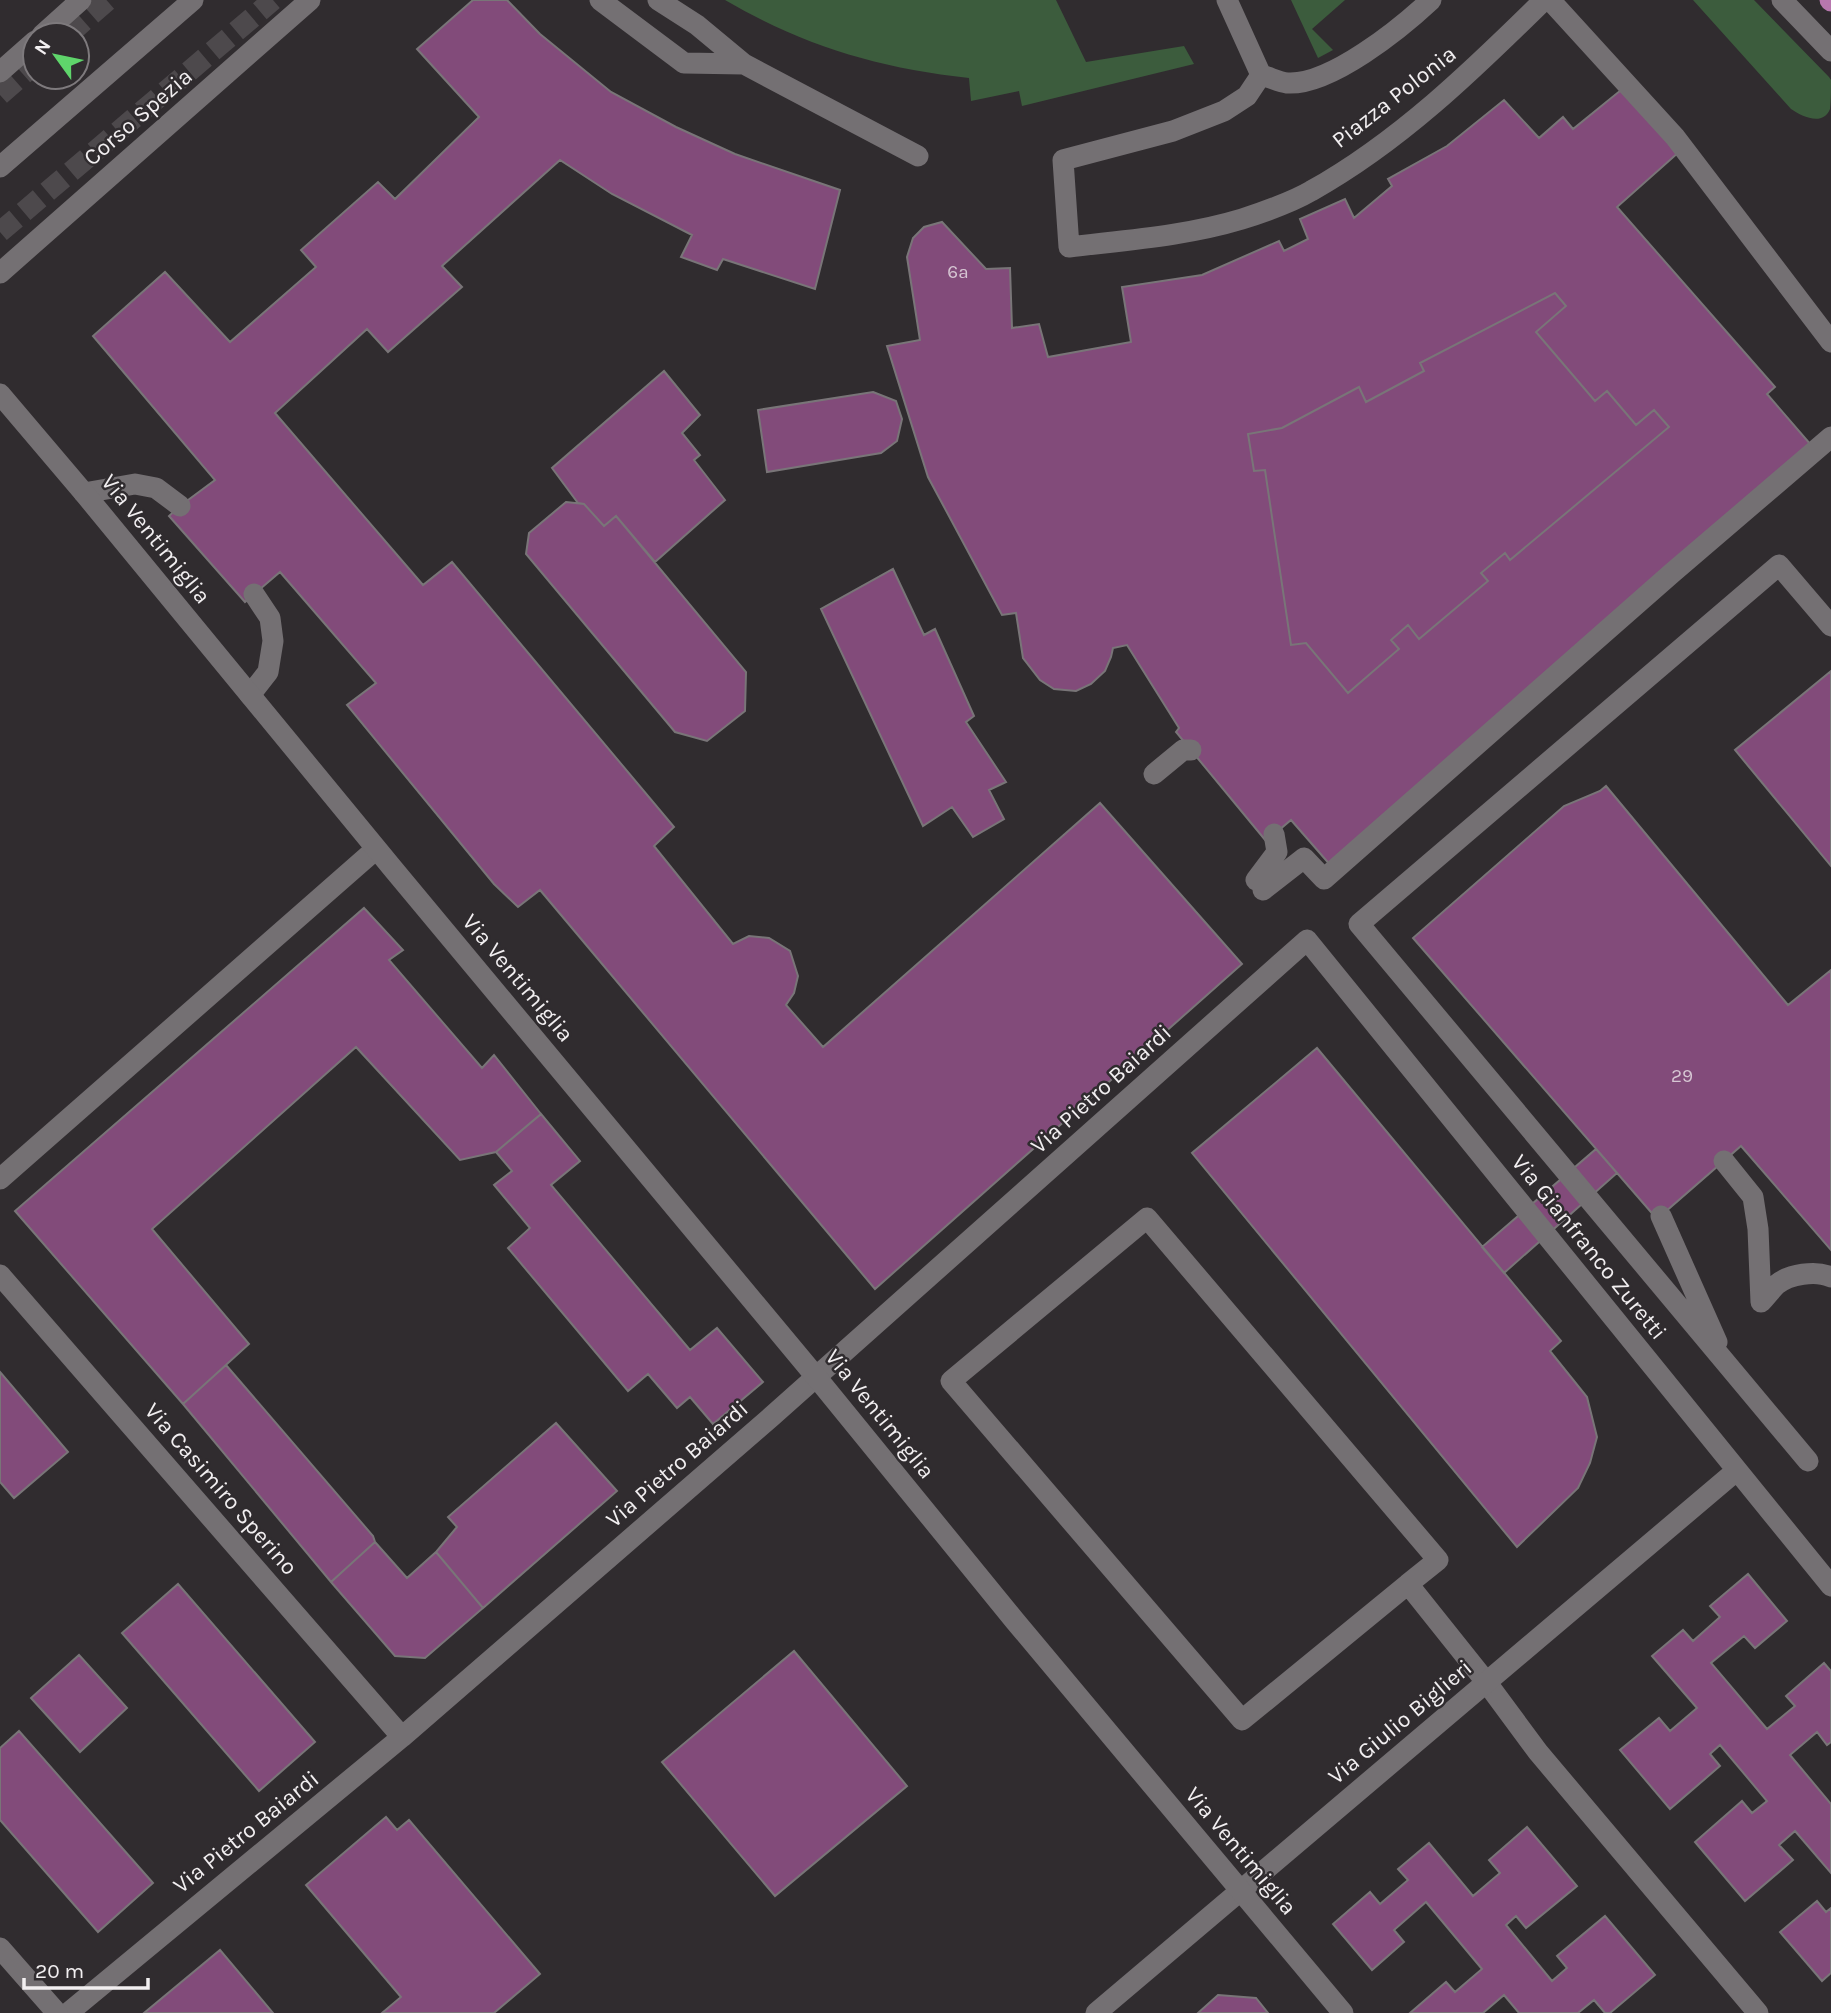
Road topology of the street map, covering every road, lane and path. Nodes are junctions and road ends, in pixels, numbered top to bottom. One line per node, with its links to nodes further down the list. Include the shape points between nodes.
1 (81, 0): 11 (street)
2 (193, 0): 18 (street)
3 (310, 0): 19 (street, Corso Spezia)
4 (600, 0): 14 (street, via 684,63)
5 (659, 0): 14 (street)
6 (1227, 0): 16 (street)
7 (1431, 0): 16 (street, via 1368,51 1318,79 1287,83)
8 (1544, 0): 16 (street, Piazza Polonia, via 1381,146 1309,192 1242,219 1181,233 1069,247 1063,160 1173,131 1224,111 1247,96)
9 (1550, 0): 20 (street, via 1675,137)
10 (1782, 0): 12 (street)
11 (57, 21)
12 (1831, 51)
13 (21, 53): 15 (street)
14 (744, 64): 17 (street)
15 (0, 72)
16 (1261, 75)
17 (918, 156)
18 (0, 167)
19 (0, 273)
20 (1831, 342)
21 (0, 394): 23 (street, Via Ventimiglia)
22 (1831, 437): 30 (street, via 1324,879 1304,858 1260,885 1277,852)
23 (84, 493): 24 (street, via 135,484 156,488); 27 (street, Via Ventimiglia)
24 (180, 506)
25 (254, 594): 27 (street, via 270,618 273,641 268,672)
26 (1831, 626): 38 (street, via 1779,565 1359,924)
27 (250, 695): 31 (street, Via Ventimiglia)
28 (1191, 750): 29 (street, via 1183,750)
29 (1154, 774)
30 (1274, 834)
31 (376, 849): 34 (street); 39 (street, Via Ventimiglia)
32 (1307, 940): 39 (street, Via Pietro Baiardi); 41 (street, Via Gianfranco Zuretti)
33 (1724, 1161): 37 (street, via 1753,1197 1761,1302 1778,1283 1805,1273)
34 (0, 1179)
35 (1661, 1216): 38 (street)
36 (0, 1275): 45 (street, Via Casimiro Sperino)
37 (1831, 1277)
38 (1728, 1367): 40 (street)
39 (817, 1378): 45 (street, Via Pietro Baiardi); 46 (street, Via Ventimiglia)
40 (1808, 1461)
41 (1736, 1471): 43 (street, Via Gianfranco Zuretti); 44 (street, Via Giulio Biglieri)
42 (1408, 1584): 42 (street, via 1438,1560 1147,1218 951,1381 1242,1720); 44 (street)
43 (1831, 1586)
44 (1487, 1683): 46 (street, Via Giulio Biglieri); 52 (street, via 1538,1752)
45 (402, 1737): 49 (street, Via Pietro Baiardi)
46 (1241, 1892): 50 (street, Via Giulio Biglieri); 51 (street, Via Ventimiglia)
47 (0, 1948): 48 (street)
48 (57, 2013)
49 (68, 2013)
50 (1096, 2013)
51 (1343, 2013)
52 (1758, 2013)

